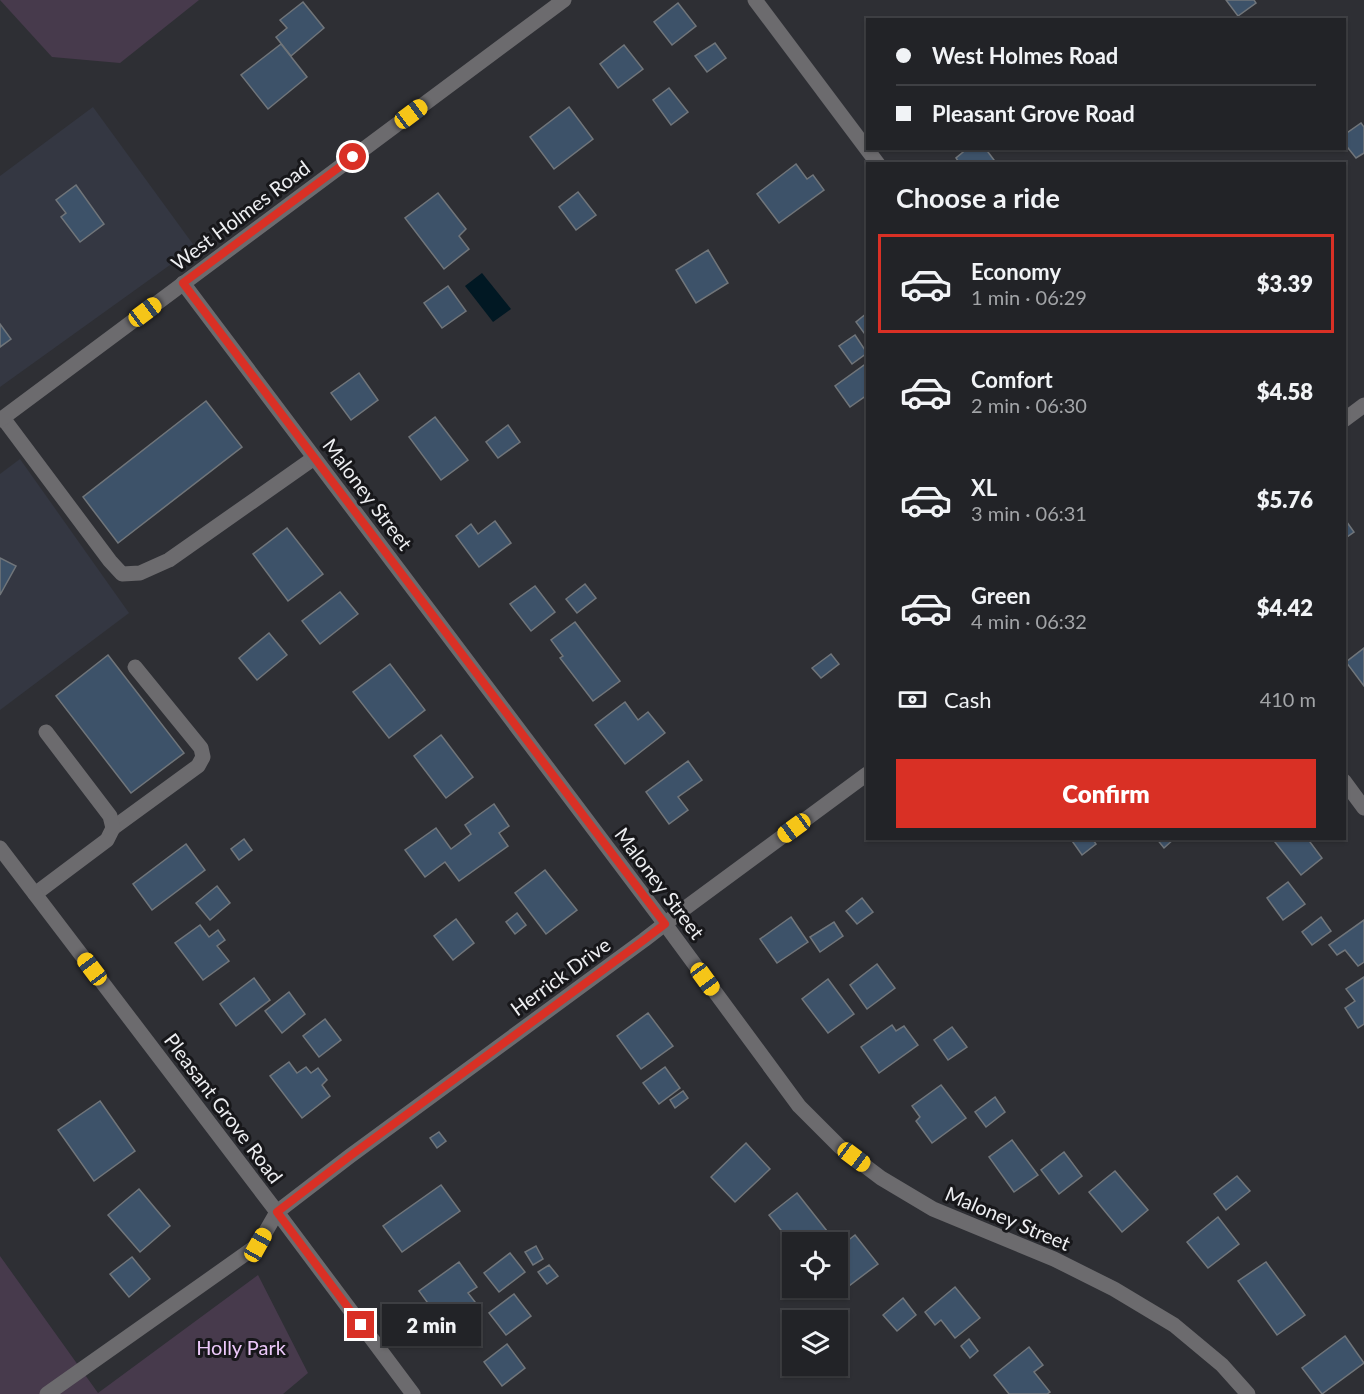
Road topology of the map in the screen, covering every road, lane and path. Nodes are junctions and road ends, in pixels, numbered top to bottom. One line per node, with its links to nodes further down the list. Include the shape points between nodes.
1 (564, 0): 4 (street, West Holmes Road)
2 (755, 0): 3 (street)
3 (866, 148)
4 (183, 283): 7 (street, West Holmes Road); 8 (street, Maloney Street)
5 (1364, 405): 6 (street)
6 (1346, 418)
7 (2, 419): 8 (street, via 122,574 140,573 169,560)
8 (314, 458): 17 (street, Maloney Street)
9 (135, 667): 14 (street, via 201,747 203,757 198,766)
10 (46, 732): 14 (street, via 110,816)
11 (866, 775): 17 (street, Herrick Drive)
12 (1346, 785): 13 (street)
13 (1364, 808)
14 (113, 828): 16 (street, via 107,840)
15 (0, 848): 16 (street, Pleasant Grove Road)
16 (35, 894): 18 (street, Pleasant Grove Road)
17 (665, 924): 18 (street, Herrick Drive); 21 (street, Maloney Street, via 799,1106 840,1147 881,1178 933,1209 1054,1259 1174,1325 1222,1365)
18 (277, 1212): 19 (street, via 258,1245); 20 (street, Pleasant Grove Road)
19 (47, 1394)
20 (413, 1394)
21 (1248, 1394)

